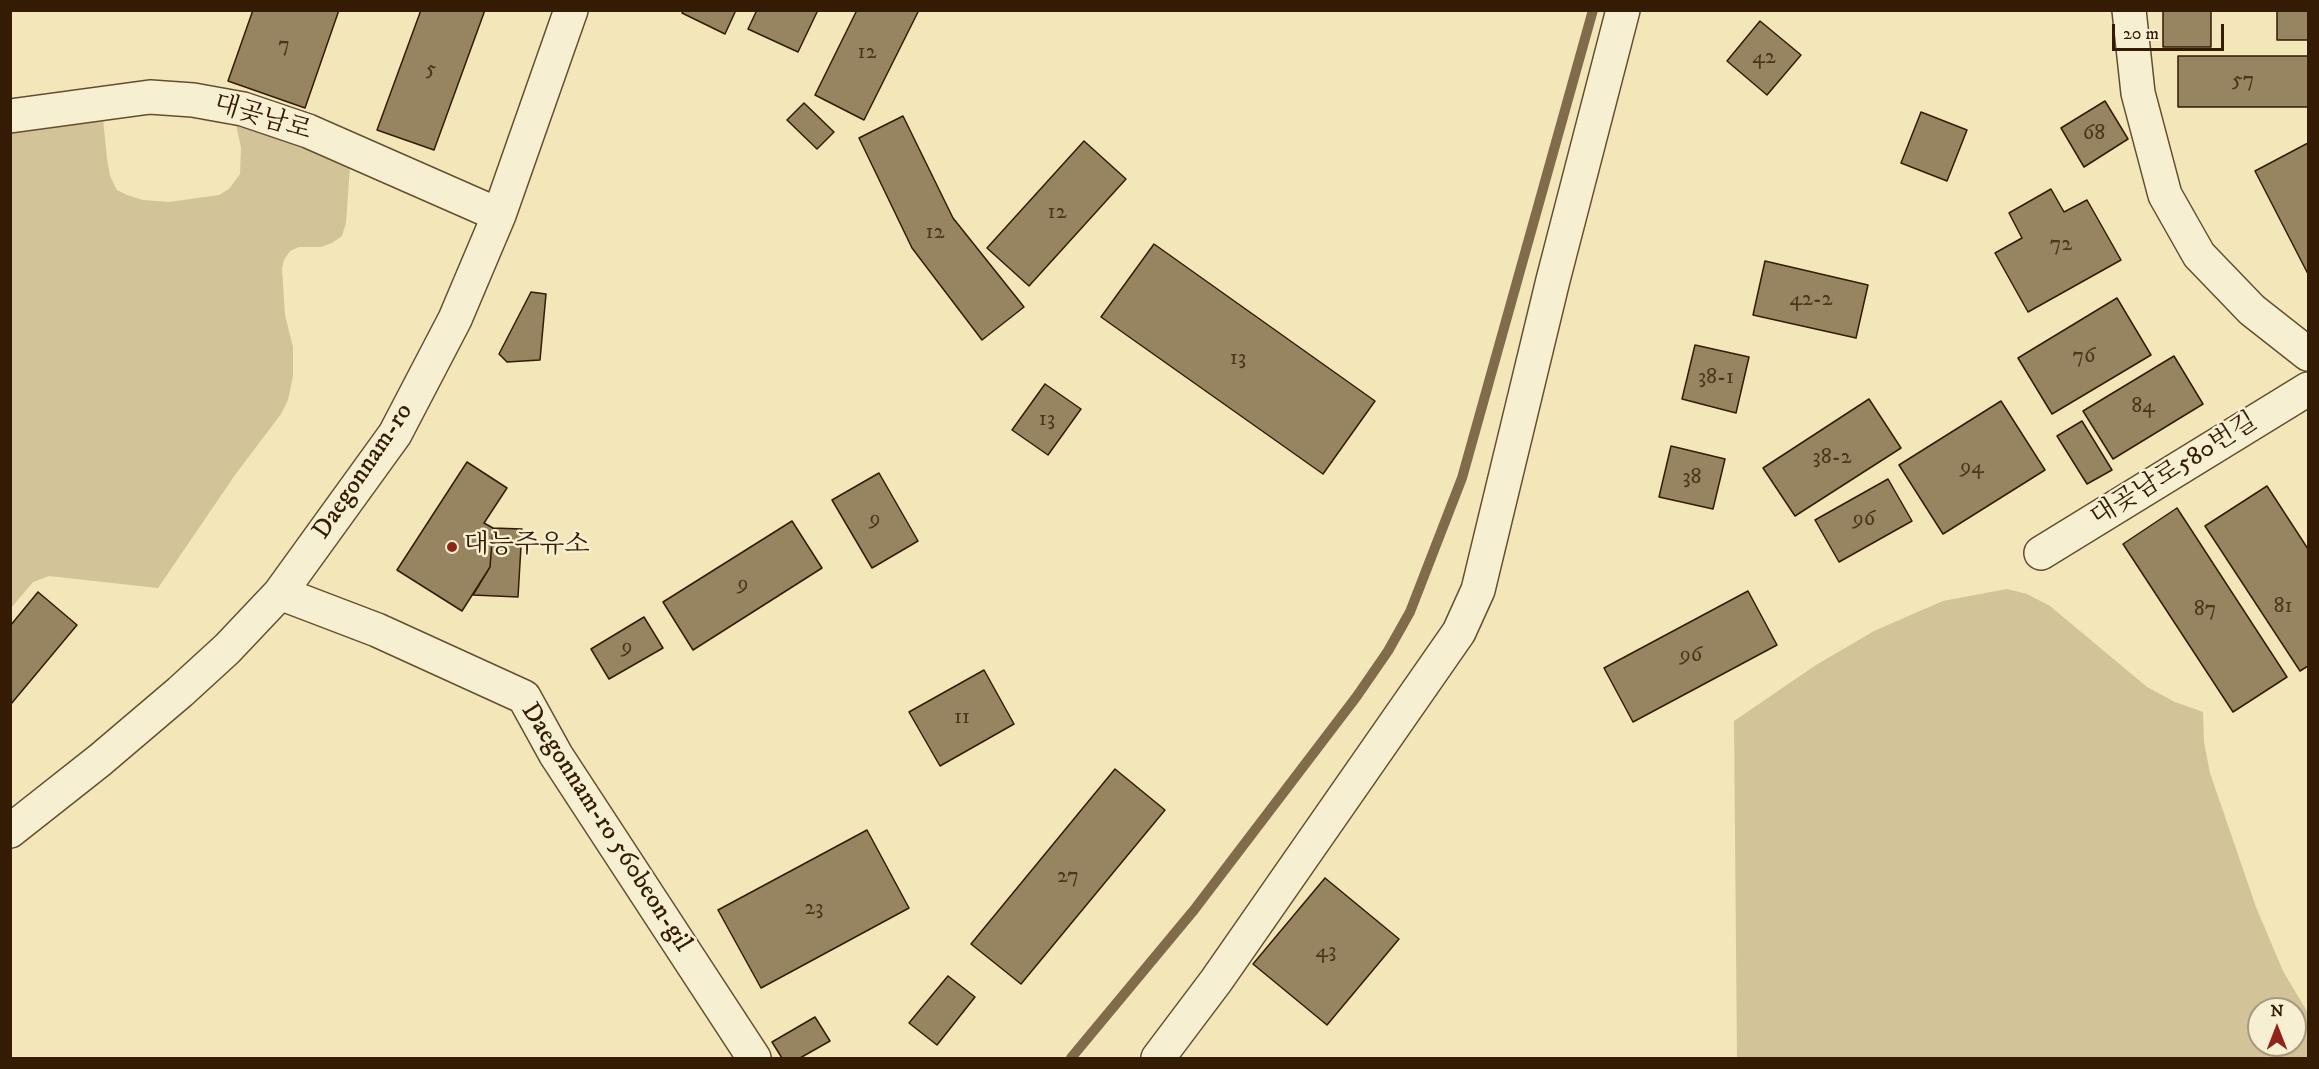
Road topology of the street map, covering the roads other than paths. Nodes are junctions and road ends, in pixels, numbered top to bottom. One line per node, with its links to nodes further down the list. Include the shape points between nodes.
1 (571, 10): 5 (street, Daegonnam-ro)
2 (1623, 10): 12 (street, via 1478,590 1459,632)
3 (2129, 10): 6 (street, via 2138,93 2165,195 2199,255 2252,310)
4 (10, 116): 5 (street, 대곶남로, via 150,97 243,109 308,131)
5 (499, 215): 9 (street, Daegonnam-ro, via 455,319 395,434)
6 (2308, 354)
7 (2308, 388): 8 (street, 대곶남로580번길)
8 (2041, 553)
9 (280, 593): 10 (street, Daegonnam-ro, via 180,693); 11 (street, Daegonnam-ro 560beon-gil, via 377,630 524,697 556,755)
10 (10, 831)
11 (754, 1059)
12 (1158, 1059)

